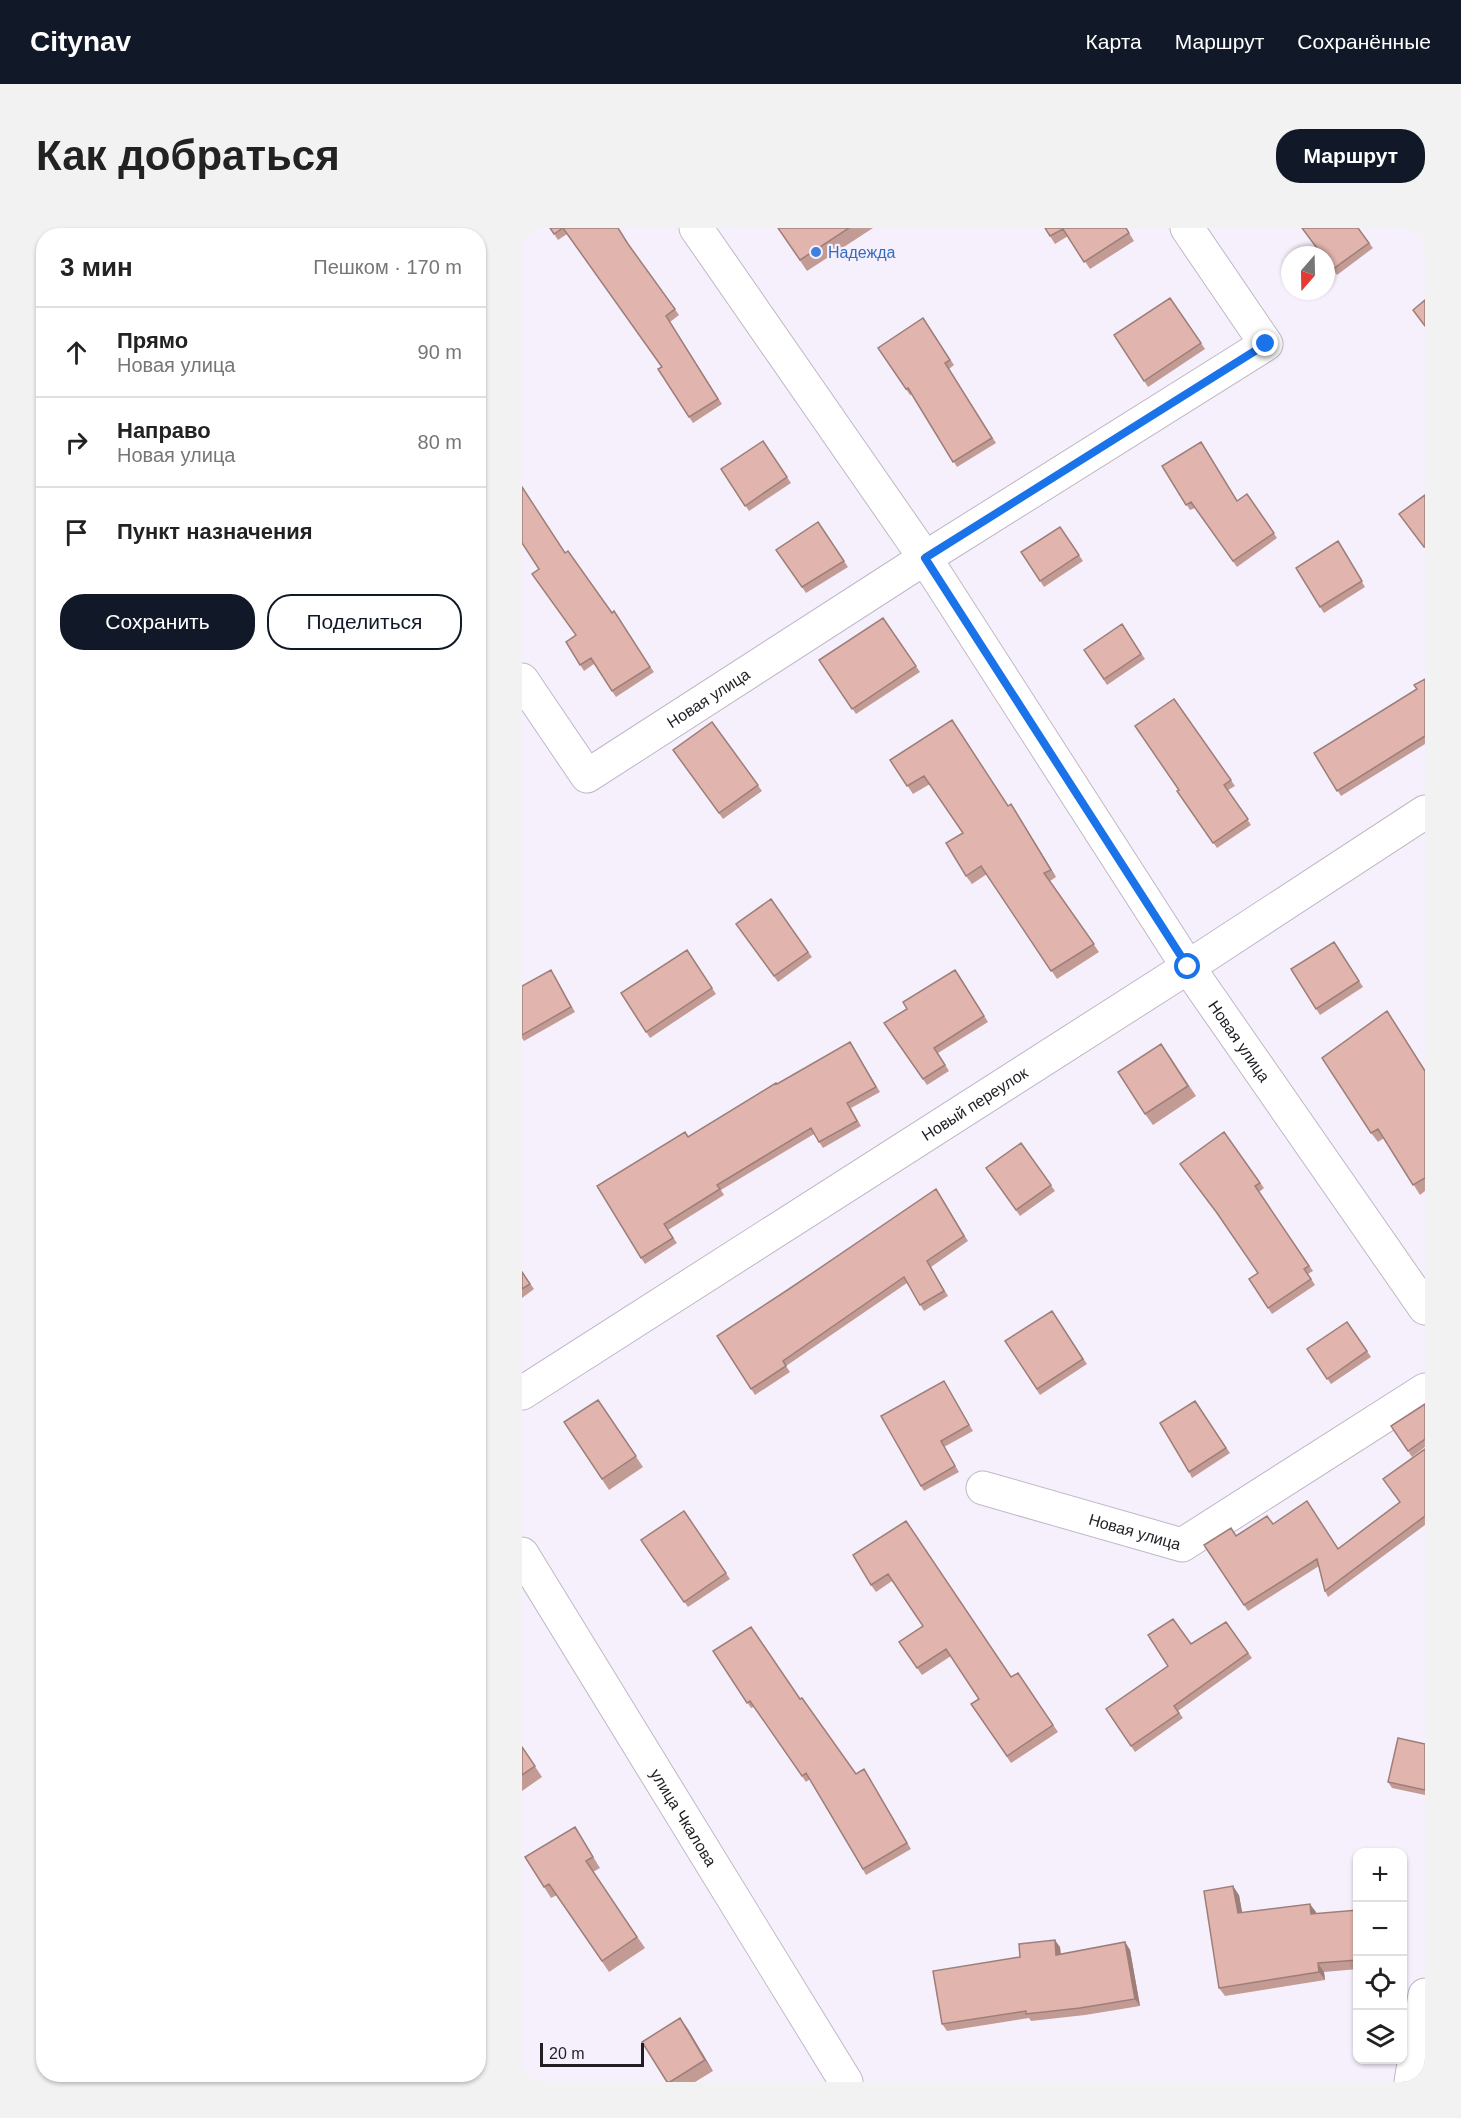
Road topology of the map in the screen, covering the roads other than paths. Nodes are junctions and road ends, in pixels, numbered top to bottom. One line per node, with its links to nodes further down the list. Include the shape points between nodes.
1 (696, 228): 3 (street, Новая улица)
2 (1187, 228): 3 (street, Новая улица, via 1266,344)
3 (925, 558): 4 (street, Новая улица, via 587,776); 6 (street, Новая улица)
4 (522, 680)
5 (1425, 812): 6 (street, Новый переулок)
6 (1188, 967): 7 (street, Новая улица); 9 (street, Новый переулок)
7 (1425, 1308)
8 (1425, 1390): 10 (street, Новая улица, via 1182,1545)
9 (522, 1393)
10 (983, 1488)
11 (522, 1554): 13 (street, улица Чкалова)
12 (1425, 1995): 14 (street)
13 (846, 2082)
14 (1411, 2082)

